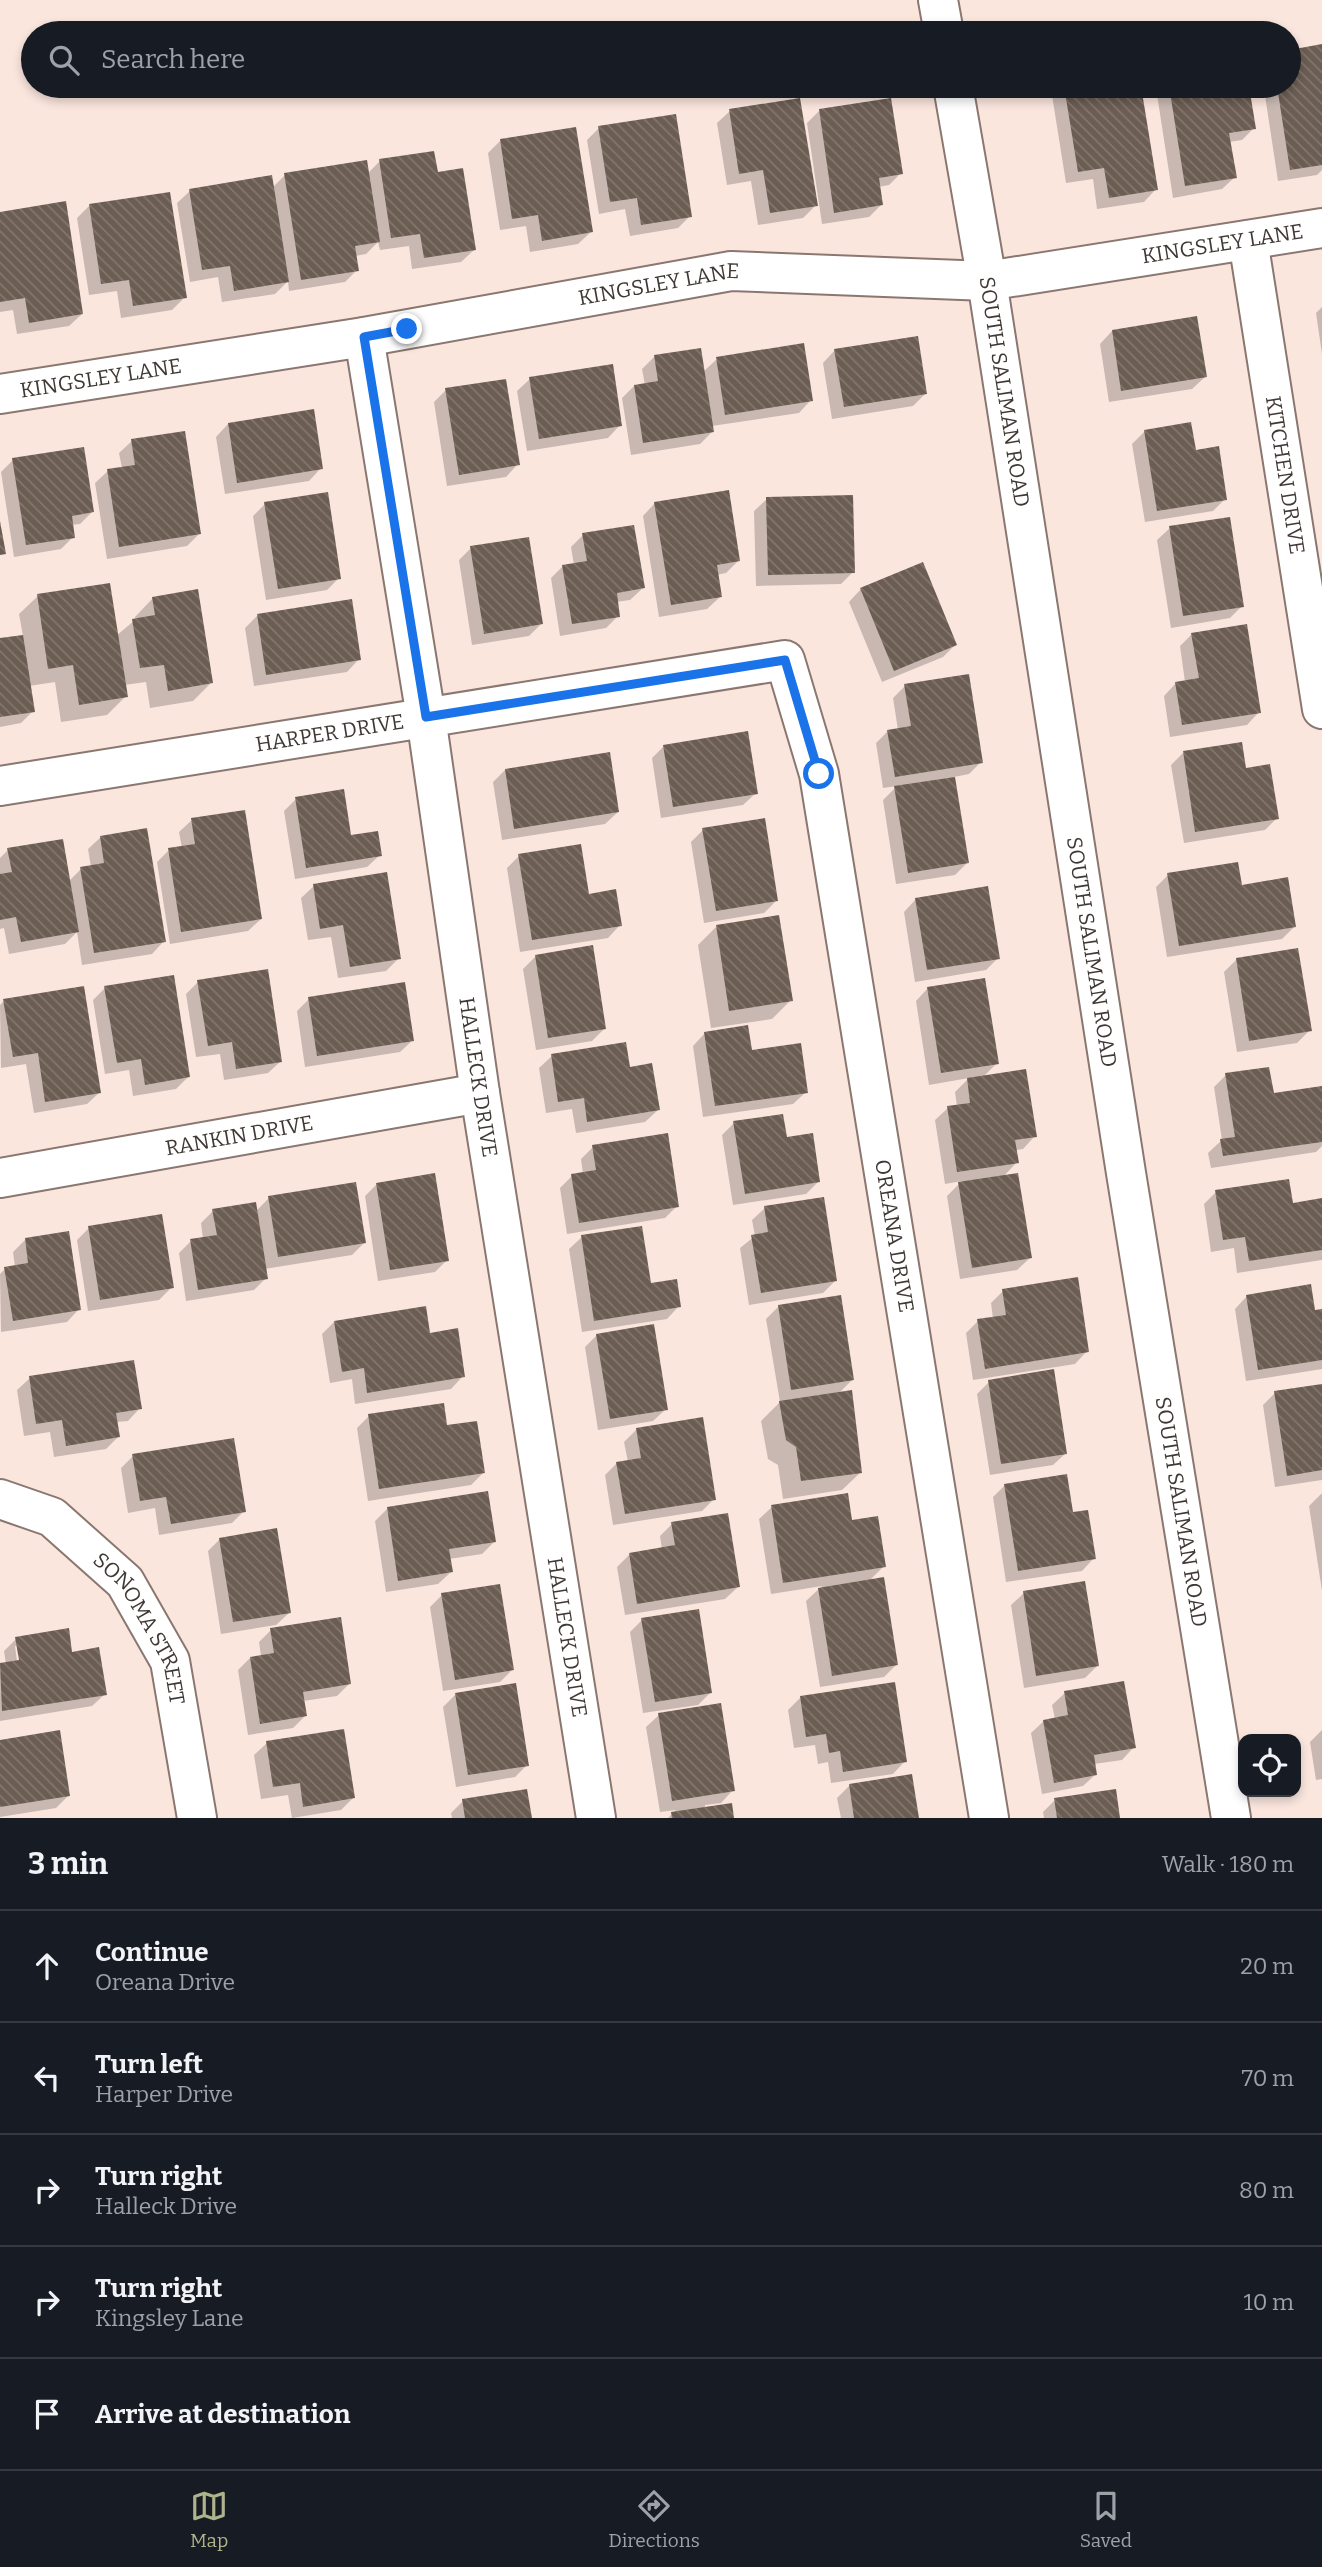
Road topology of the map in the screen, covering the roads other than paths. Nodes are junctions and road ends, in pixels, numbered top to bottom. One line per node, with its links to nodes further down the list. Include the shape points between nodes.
1 (955, 98): 4 (street, SOUTH SALIMAN ROAD)
2 (1322, 228): 3 (street, KINGSLEY LANE)
3 (1248, 240): 4 (street, KINGSLEY LANE); 8 (street, KITCHEN DRIVE)
4 (988, 281): 5 (street, KINGSLEY LANE, via 730,271); 17 (street, SOUTH SALIMAN ROAD)
5 (364, 337): 6 (street, KINGSLEY LANE); 9 (street, HALLECK DRIVE)
6 (0, 394)
7 (785, 660): 9 (street, HARPER DRIVE); 16 (street, OREANA DRIVE, via 819,774)
8 (1322, 709)
9 (426, 717): 10 (street, HARPER DRIVE); 11 (street, HALLECK DRIVE)
10 (0, 786)
11 (480, 1093): 12 (street, RANKIN DRIVE); 15 (street, HALLECK DRIVE)
12 (0, 1178)
13 (0, 1499): 14 (street, SONOMA STREET, via 52,1517 125,1582 170,1661)
14 (198, 1818)
15 (596, 1818)
16 (989, 1818)
17 (1231, 1818)

